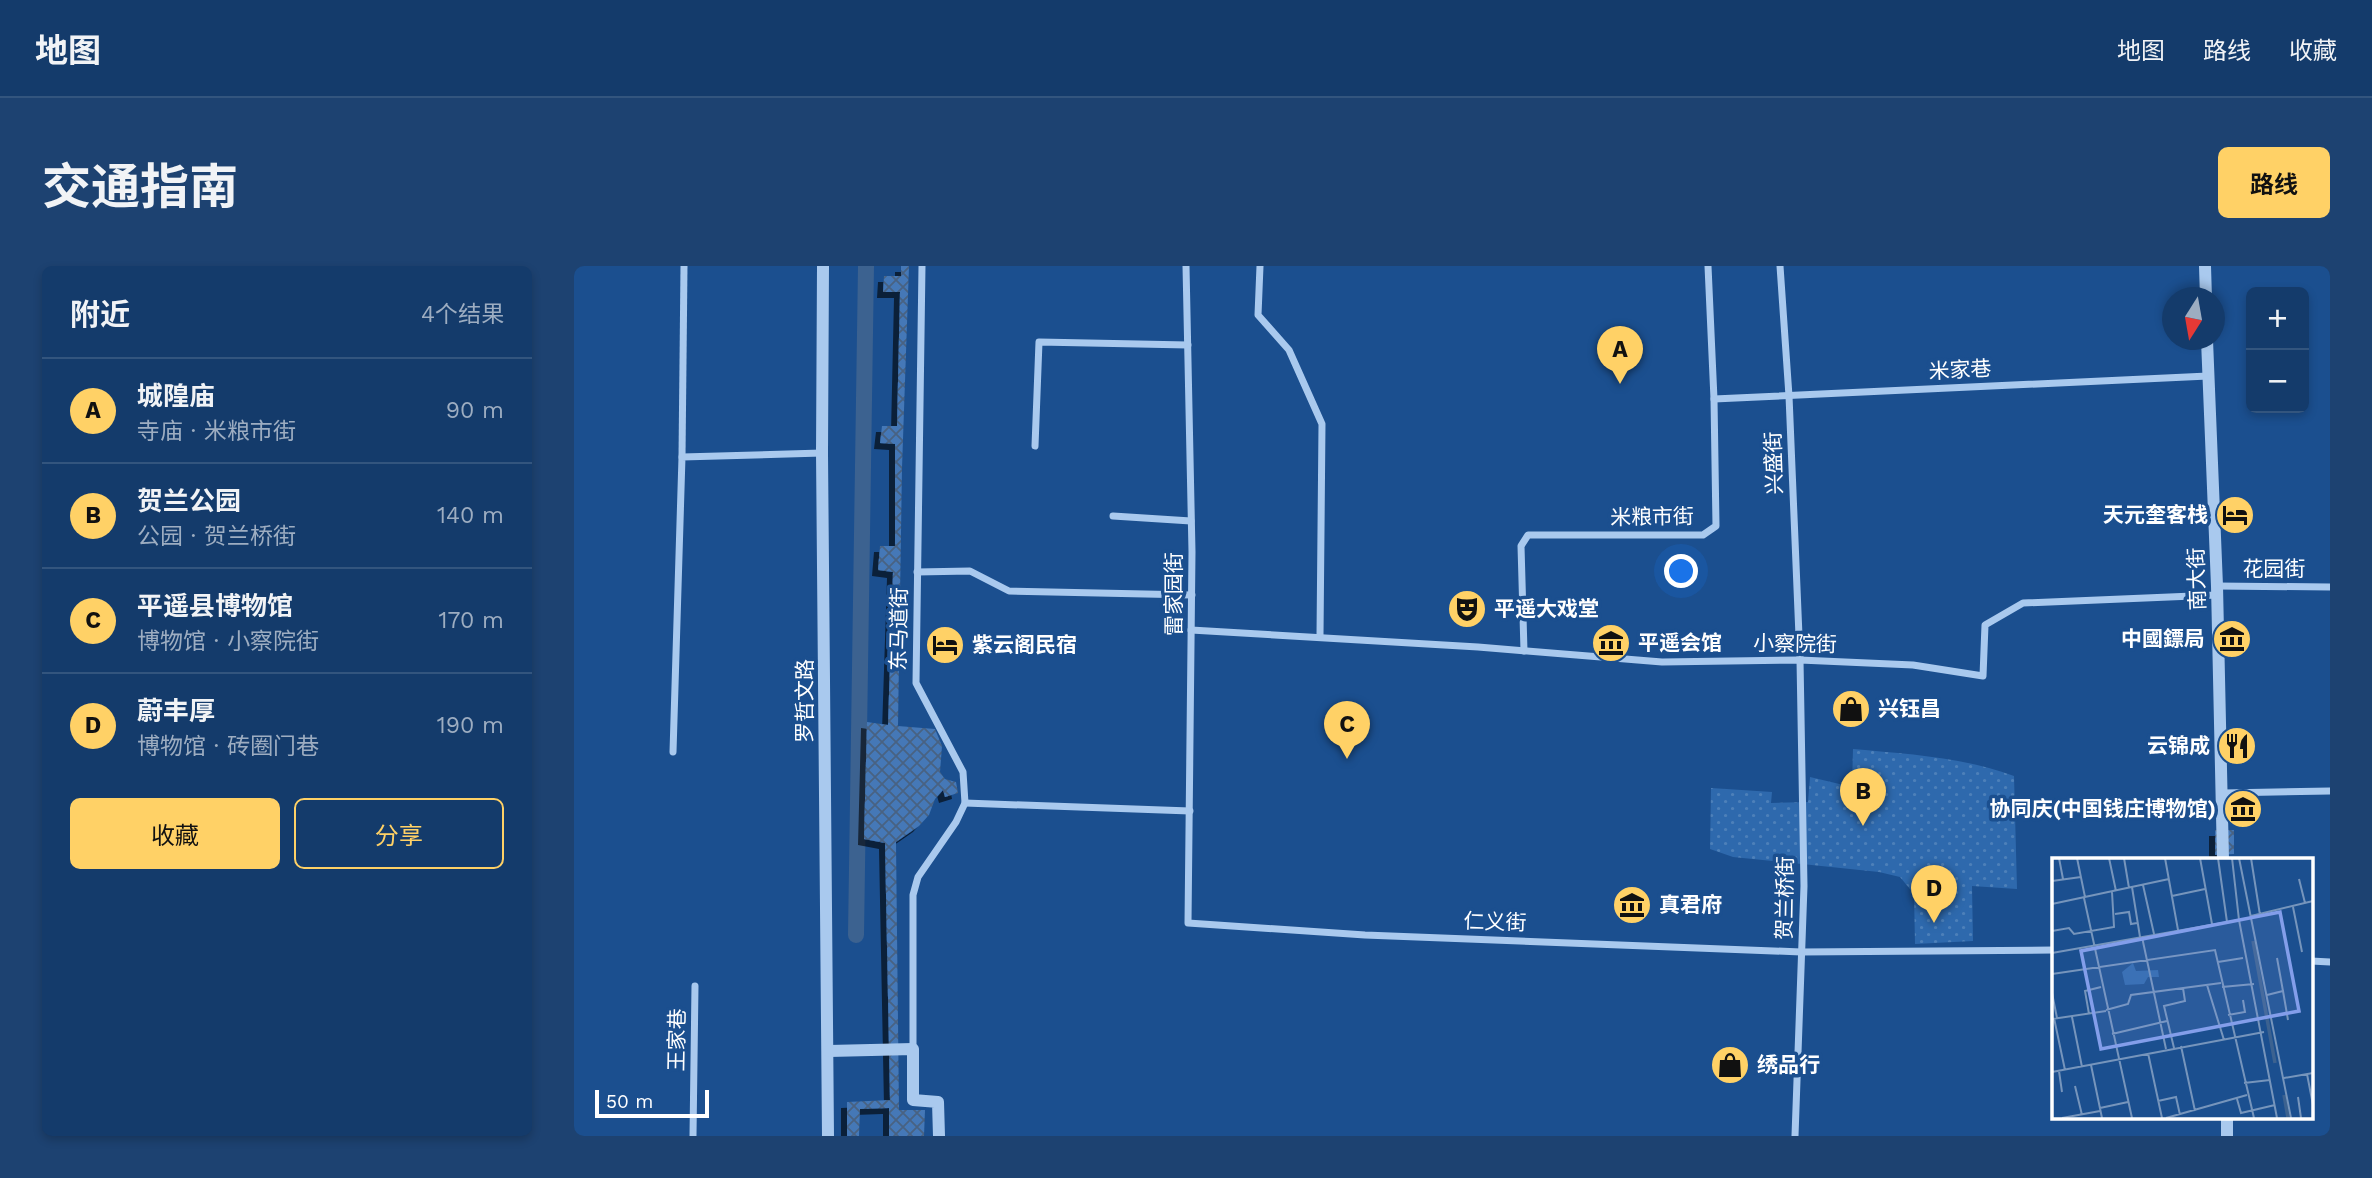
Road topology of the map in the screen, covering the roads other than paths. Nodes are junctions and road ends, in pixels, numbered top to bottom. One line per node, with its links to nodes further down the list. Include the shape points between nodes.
1 (684, 266): 17 (street)
2 (823, 266): 16 (street, 罗哲文路)
3 (922, 266): 20 (street, 东马道街)
4 (1186, 266): 10 (street, 雷家园街)
5 (1260, 266): 25 (street, via 1258,315 1289,350 1322,424)
6 (1707, 266): 14 (street, 米粮市街)
7 (1780, 266): 13 (street, 兴盛街)
8 (2205, 266): 9 (street)
9 (2206, 287)
10 (1188, 345): 15 (street, via 1039,342); 19 (street, 雷家园街)
11 (2207, 350): 12 (street, 南大街)
12 (2208, 376): 13 (street, 米家巷); 22 (street, 南大街)
13 (1789, 396): 14 (street, 米家巷); 27 (street, 兴盛街)
14 (1714, 399): 26 (street, 米粮市街, via 1716,526 1703,535 1528,535 1521,546)
15 (1035, 446)
16 (822, 453): 17 (street); 41 (street, 罗哲文路)
17 (682, 457): 28 (street)
18 (1113, 516): 19 (street)
19 (1191, 521): 23 (street, 雷家园街)
20 (917, 572): 23 (street, via 970,572 1009,591); 31 (street, 东马道街, via 916,683 963,772)
21 (2330, 587): 22 (street, 花园街)
22 (2217, 591): 27 (street, 小察院街, via 2023,603 1985,625 1983,676 1913,664); 30 (street, 南大街)
23 (1192, 595): 24 (street, 雷家园街)
24 (1191, 630): 25 (street, 小察院街); 32 (street, 雷家园街)
25 (1320, 636): 26 (street, 小察院街)
26 (1524, 650): 27 (street, 小察院街, via 1662,662)
27 (1800, 660): 36 (street, 贺兰桥街)
28 (673, 752)
29 (2330, 791): 30 (street)
30 (2223, 793): 33 (street, 南大街)
31 (965, 803): 32 (street); 40 (street, via 918,877 913,895)
32 (1190, 811): 34 (street, 雷家园街)
33 (2223, 858)
34 (1188, 922): 36 (street, 仁义街, via 1366,935)
35 (2052, 950): 36 (street, 仁义街)
36 (1801, 952): 46 (street, 贺兰桥街)
37 (2312, 961): 38 (street)
38 (2330, 962)
39 (695, 986): 43 (street, 王家巷)
40 (914, 1049): 41 (street); 45 (street, via 913,1100 938,1102)
41 (829, 1051): 44 (street, 罗哲文路)
42 (2227, 1118): 47 (street)
43 (693, 1136)
44 (828, 1136)
45 (939, 1136)
46 (1796, 1136)
47 (2227, 1136)

